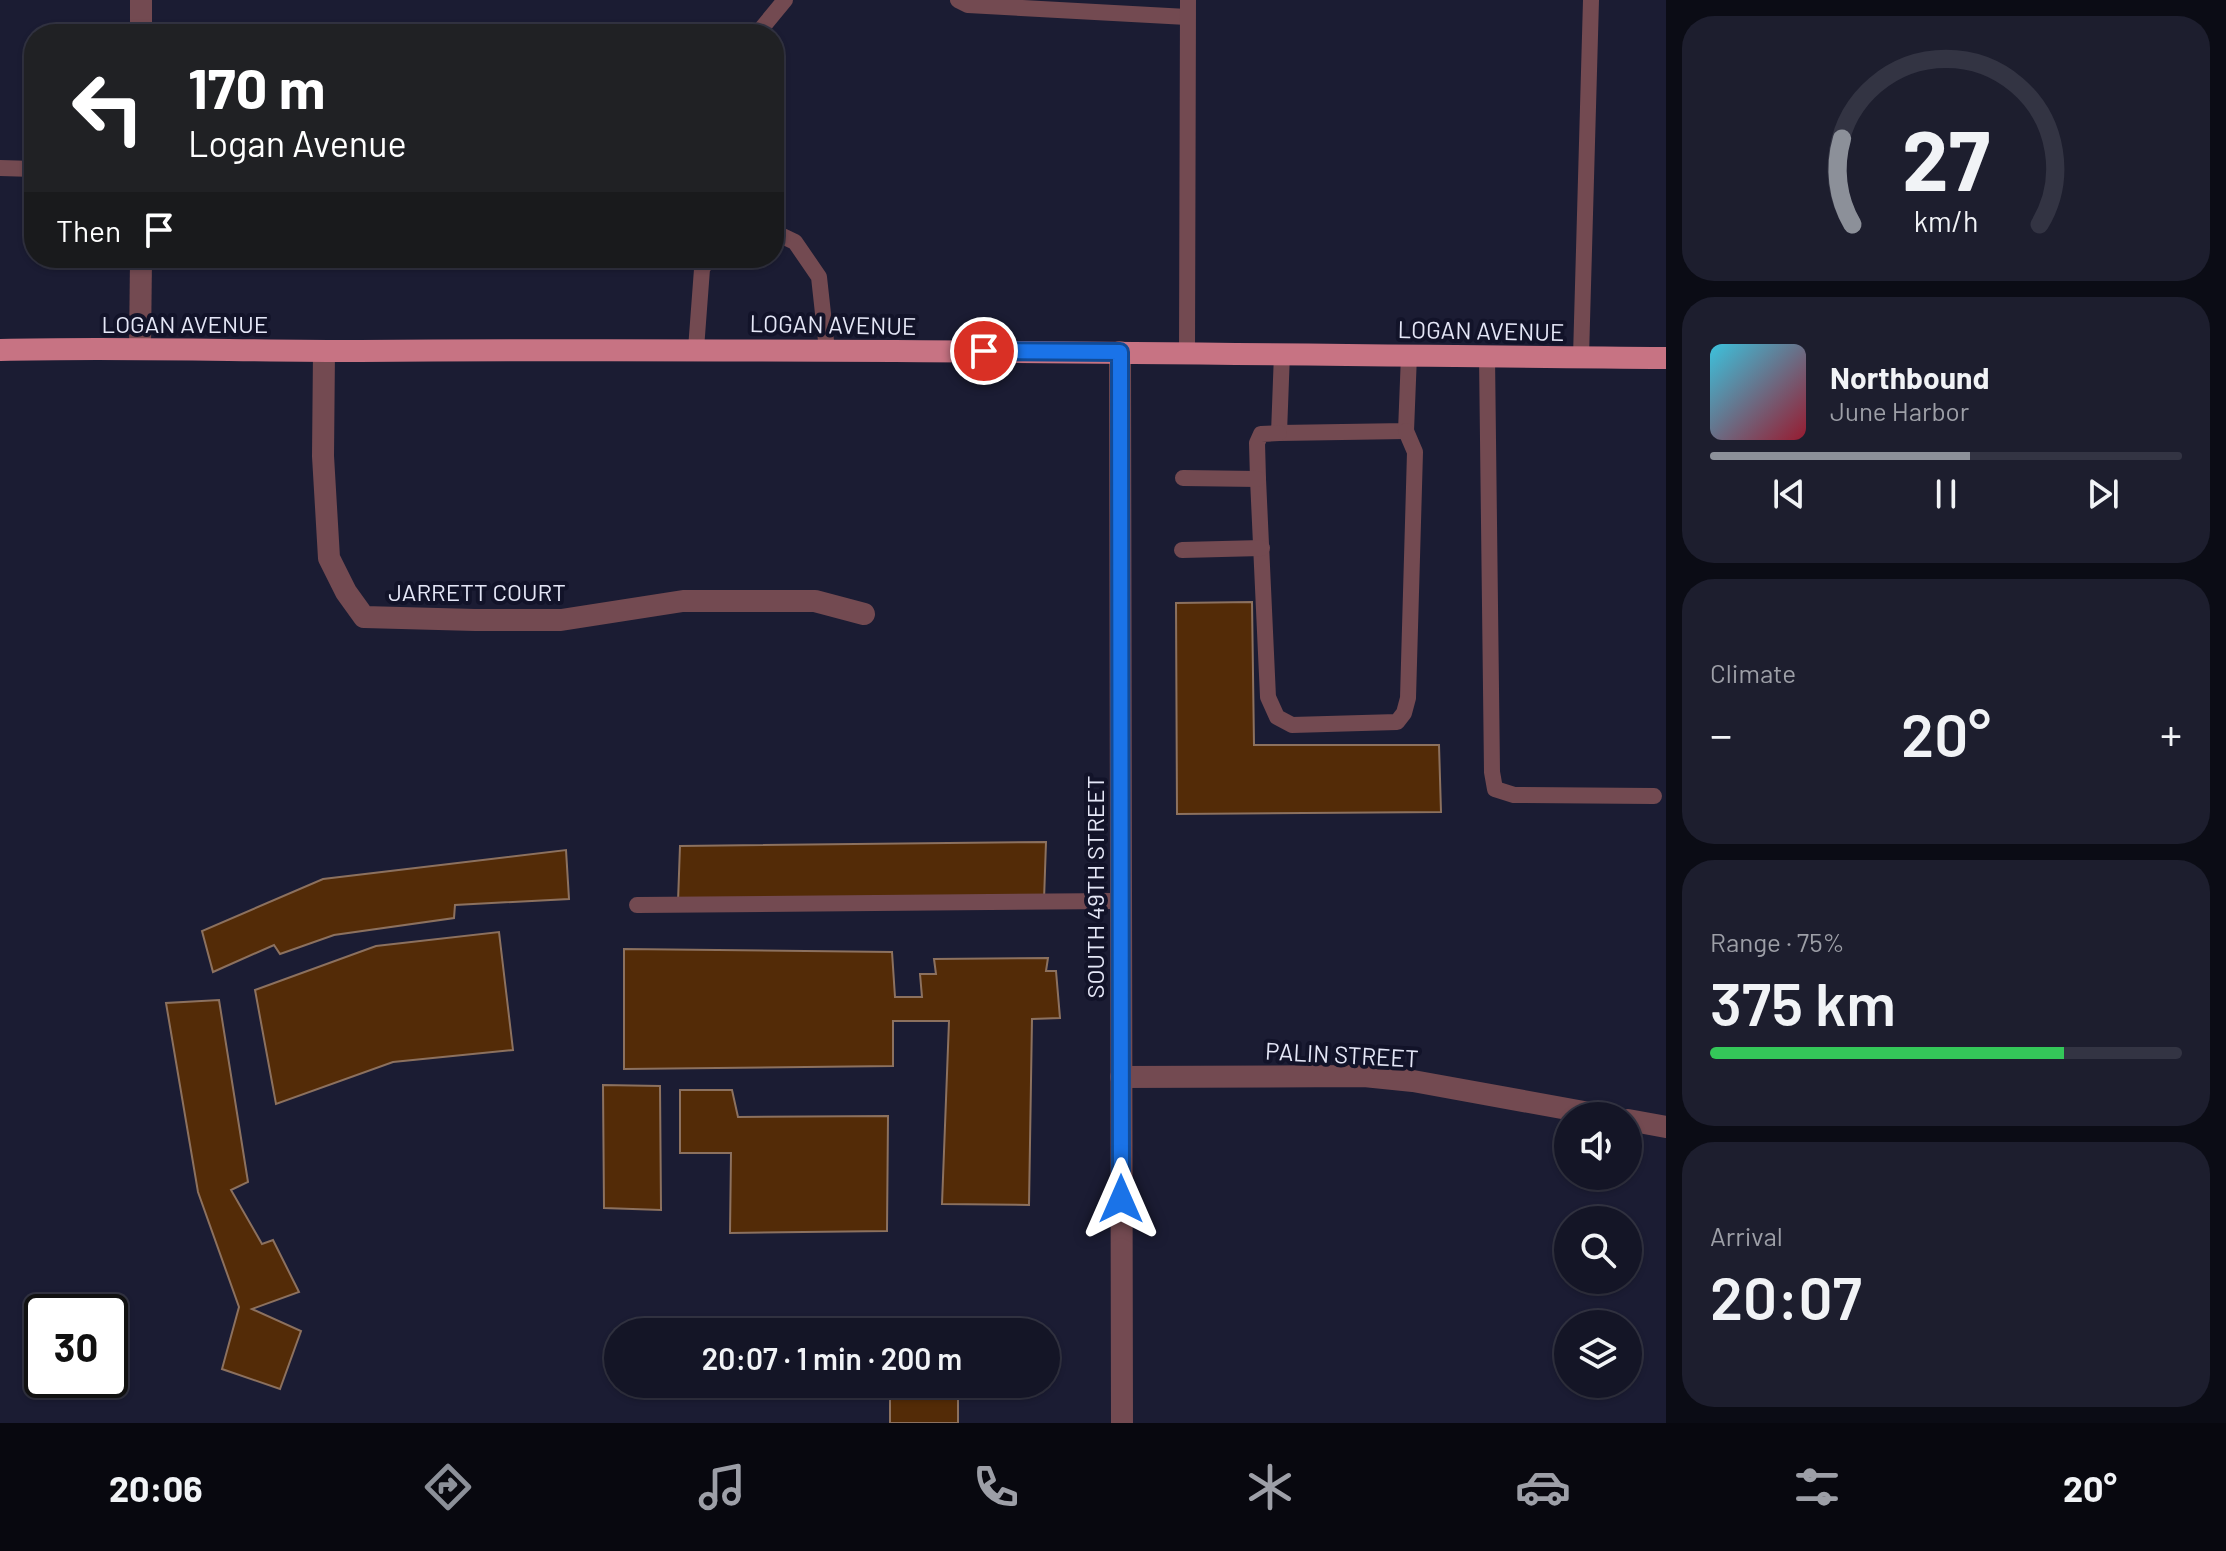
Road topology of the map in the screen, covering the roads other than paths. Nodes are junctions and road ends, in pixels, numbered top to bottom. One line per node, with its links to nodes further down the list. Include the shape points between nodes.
1 (141, 0): 6 (street)
2 (785, 0): 7 (lane)
3 (958, 0): 5 (lane, via 968,5)
4 (1591, 0): 23 (lane)
5 (1188, 9): 19 (lane)
6 (141, 24)
7 (765, 24)
8 (0, 168): 9 (lane)
9 (24, 169)
10 (784, 237): 16 (lane, via 795,242 819,277)
11 (141, 268): 13 (street)
12 (703, 268): 14 (lane)
13 (140, 348): 15 (main road, LOGAN AVENUE); 17 (main road, LOGAN AVENUE)
14 (696, 349): 16 (main road, LOGAN AVENUE); 17 (main road, LOGAN AVENUE)
15 (0, 350)
16 (827, 350): 18 (main road, LOGAN AVENUE)
17 (324, 351): 31 (street, JARRETT COURT, via 329,558 364,617 561,620 683,601 815,601)
18 (1120, 352): 19 (main road, LOGAN AVENUE); 33 (street, SOUTH 49TH STREET)
19 (1187, 352): 20 (main road, LOGAN AVENUE)
20 (1282, 353): 21 (main road, LOGAN AVENUE); 26 (lane)
21 (1409, 355): 22 (main road, LOGAN AVENUE); 25 (lane)
22 (1487, 356): 23 (main road, LOGAN AVENUE); 32 (lane, via 1495,789 1514,795)
23 (1581, 357): 24 (main road, LOGAN AVENUE)
24 (1666, 358)
25 (1406, 431): 26 (lane); 29 (lane, via 1415,452 1408,698 1397,722 1292,725 1277,717 1268,697)
26 (1279, 433): 28 (lane, via 1261,434)
27 (1183, 478): 28 (lane)
28 (1258, 479): 29 (lane)
29 (1262, 548): 30 (lane)
30 (1182, 550)
31 (864, 614)
32 (1654, 796)
33 (1119, 901): 34 (lane); 35 (street, SOUTH 49TH STREET)
34 (637, 905)
35 (1121, 1077): 36 (street, PALIN STREET, via 1364,1076); 39 (street, SOUTH 49TH STREET)
36 (1554, 1107)
37 (1642, 1123): 38 (street)
38 (1666, 1127)
39 (1122, 1423)

